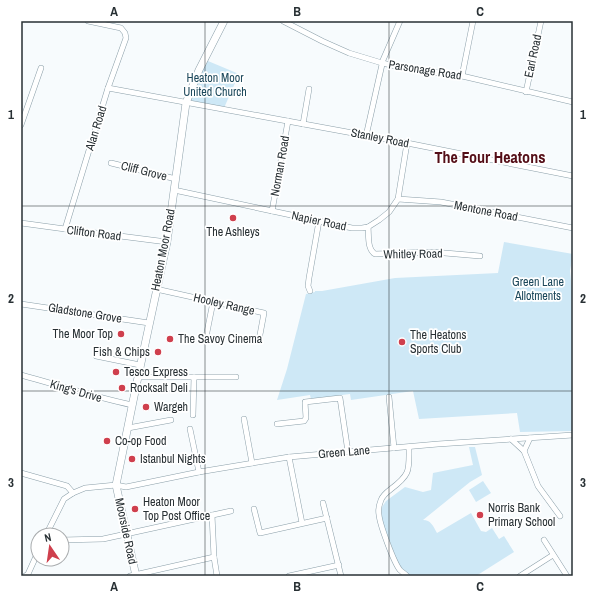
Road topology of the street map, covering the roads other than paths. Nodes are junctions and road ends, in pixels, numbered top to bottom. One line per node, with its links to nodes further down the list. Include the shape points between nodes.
1 (88, 21): 10 (street, Alan Road, via 121,28 125,33 126,38)
2 (224, 21): 13 (main road, Heaton Moor Road)
3 (283, 21): 7 (street, Parsonage Road, via 349,54)
4 (400, 21): 7 (street)
5 (473, 21): 9 (street)
6 (541, 21): 12 (street, Earl Road)
7 (382, 63): 9 (street, Parsonage Road); 18 (street)
8 (41, 68): 17 (street)
9 (462, 76): 12 (street, Parsonage Road)
10 (108, 88): 13 (street, Stanley Road); 30 (street, Alan Road)
11 (310, 89): 16 (street)
12 (526, 92): 14 (street, Parsonage Road)
13 (186, 102): 15 (street, Stanley Road); 22 (main road, Heaton Moor Road)
14 (573, 102)
15 (288, 121): 16 (street, Stanley Road); 25 (street, Norman Road)
16 (303, 124): 18 (street, Stanley Road)
17 (21, 125)
18 (366, 136): 19 (street, Stanley Road)
19 (407, 143): 21 (street, Stanley Road); 24 (street)
20 (111, 163): 22 (street, Cliff Grove)
21 (573, 176)
22 (176, 179): 23 (main road, Heaton Moor Road)
23 (174, 190): 25 (street, Napier Road); 31 (main road, Heaton Moor Road)
24 (398, 199): 28 (street, via 389,212); 29 (street, Mentone Road, via 441,202)
25 (272, 211): 26 (street, Napier Road)
26 (319, 221): 28 (street, Napier Road, via 352,228); 34 (street, via 309,278)
27 (21, 223): 30 (street, Clifton Road)
28 (368, 227): 32 (street, Whitley Road, via 370,254 433,252)
29 (573, 228)
30 (65, 229): 31 (street, Clifton Road)
31 (167, 242): 33 (main road, Heaton Moor Road)
32 (480, 256)
33 (156, 289): 35 (street, Hooley Range); 37 (main road, Heaton Moor Road)
34 (310, 291)
35 (213, 302): 38 (street); 39 (street, Hooley Range, via 264,313)
36 (21, 304): 37 (street, Gladstone Grove)
37 (149, 323): 41 (main road, Heaton Moor Road)
38 (206, 337)
39 (259, 340)
40 (96, 356): 41 (street)
41 (140, 365): 43 (main road, Heaton Moor Road)
42 (21, 375): 47 (street, King's Drive)
43 (138, 377): 44 (street); 47 (main road, Heaton Moor Road)
44 (194, 377): 45 (street); 48 (street)
45 (236, 377)
46 (389, 397): 58 (street)
47 (132, 405): 52 (main road, Heaton Moor Road)
48 (194, 415)
49 (244, 419): 62 (street)
50 (171, 420): 52 (street)
51 (277, 424): 59 (street, via 304,421 305,402 340,398)
52 (128, 428): 65 (main road, Heaton Moor Road)
53 (190, 429): 63 (street)
54 (573, 435): 55 (street, Green Lane)
55 (530, 438): 56 (street, Green Lane); 60 (street)
56 (511, 439): 57 (street, Green Lane); 60 (street)
57 (409, 447): 58 (street, Green Lane); 87 (street, via 409,467 406,476 385,493 378,509 393,556)
58 (394, 448): 59 (street, Green Lane)
59 (348, 452): 61 (street, Green Lane)
60 (524, 452): 71 (street, via 538,486)
61 (289, 457): 62 (street, Green Lane); 73 (street)
62 (252, 463): 63 (street, Green Lane)
63 (199, 472): 65 (street, Green Lane, via 126,487)
64 (21, 473): 66 (street, via 67,486)
65 (116, 485): 66 (street, Green Lane, via 85,488); 75 (main road, Moorside Road)
66 (73, 493): 74 (street, via 64,499)
67 (323, 503): 72 (street)
68 (254, 509): 73 (street, via 260,533)
69 (231, 511): 70 (street)
70 (212, 515): 75 (street); 79 (street)
71 (560, 516)
72 (327, 518): 73 (street); 80 (street)
73 (302, 523)
74 (50, 527)
75 (127, 534): 76 (street); 83 (main road, Moorside Road)
76 (70, 540)
77 (544, 540): 78 (street)
78 (553, 555): 88 (street); 89 (street)
79 (214, 556): 83 (street); 84 (street)
80 (339, 565): 85 (street); 86 (street)
81 (31, 567): 82 (street)
82 (25, 576)
83 (134, 576)
84 (217, 576)
85 (290, 576)
86 (341, 576)
87 (408, 576)
88 (520, 576)
89 (567, 576)

